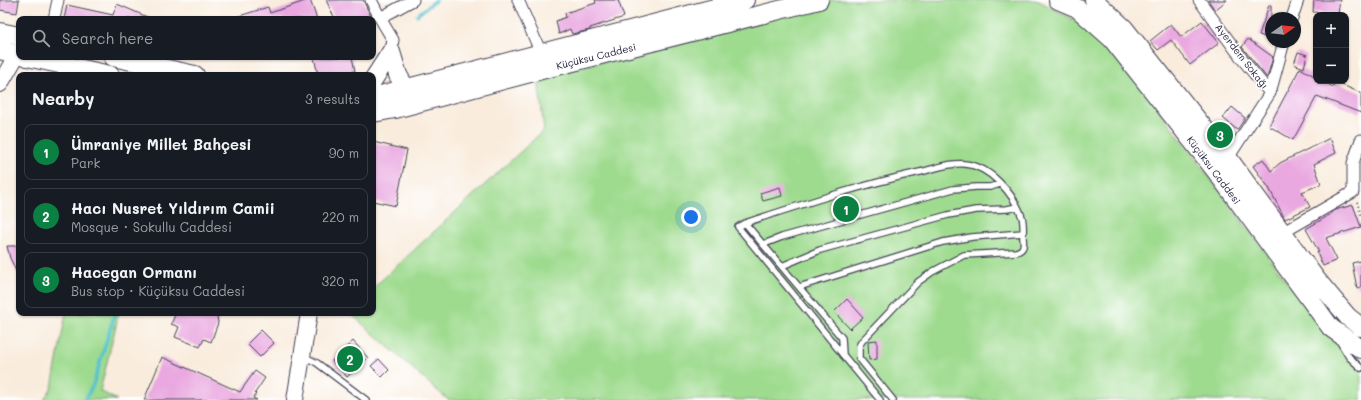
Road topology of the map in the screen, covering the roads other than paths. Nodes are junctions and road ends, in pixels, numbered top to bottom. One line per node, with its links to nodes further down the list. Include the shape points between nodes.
1 (58, 0): 12 (street)
2 (371, 0): 13 (street)
3 (413, 0): 13 (street)
4 (518, 0): 21 (street)
5 (745, 0): 21 (main road, Küçüksu Caddesi)
6 (819, 0): 21 (main road, Küçüksu Caddesi)
7 (1058, 0): 31 (main road, Küçüksu Caddesi, via 1077,8 1112,39)
8 (1094, 0): 31 (main road, Küçüksu Caddesi, via 1124,28)
9 (1200, 0): 27 (street, Ayerdem Sokağı)
10 (1298, 0): 11 (street)
11 (1294, 12)
12 (55, 16)
13 (380, 18): 17 (street, via 393,40)
14 (5, 40): 16 (main road)
15 (1282, 48): 27 (street)
16 (16, 50)
17 (391, 52): 24 (main road); 26 (main road, via 398,75)
18 (17, 60): 25 (street)
19 (46, 60): 22 (main road)
20 (127, 60): 23 (main road)
21 (543, 61): 26 (main road, Küçüksu Caddesi); 29 (main road, Küçüksu Caddesi)
22 (97, 72)
23 (181, 72)
24 (376, 75)
25 (0, 84)
26 (406, 89): 28 (main road, Küçüksu Caddesi)
27 (1270, 93): 31 (street)
28 (376, 96)
29 (376, 113)
30 (1361, 140): 36 (street, via 1353,163 1353,192)
31 (1222, 164): 36 (main road, Küçüksu Caddesi); 42 (main road, Küçüksu Caddesi)
32 (1000, 184): 33 (lane); 34 (lane, via 986,171 958,163 893,178); 37 (lane, via 952,189)
33 (1017, 207): 35 (lane, via 1022,219); 38 (lane, via 948,215 820,250)
34 (745, 223): 37 (lane); 44 (lane, via 738,227)
35 (1023, 233): 39 (lane, via 953,240); 50 (lane, via 1024,246 1019,252 964,256 925,277 862,341 858,358)
36 (1282, 233): 41 (main road, Küçüksu Caddesi, via 1321,285 1348,317)
37 (764, 244): 38 (lane)
38 (782, 266): 39 (lane)
39 (799, 287): 44 (lane, via 842,338)
40 (308, 316): 45 (street)
41 (1361, 327)
42 (1331, 328): 43 (main road, Küçüksu Caddesi); 46 (lane, via 1349,357)
43 (1361, 350)
44 (843, 355): 49 (lane)
45 (301, 356): 47 (street); 48 (lane, via 317,363)
46 (1361, 368)
47 (295, 400)
48 (366, 400)
49 (880, 400)
50 (893, 400)

